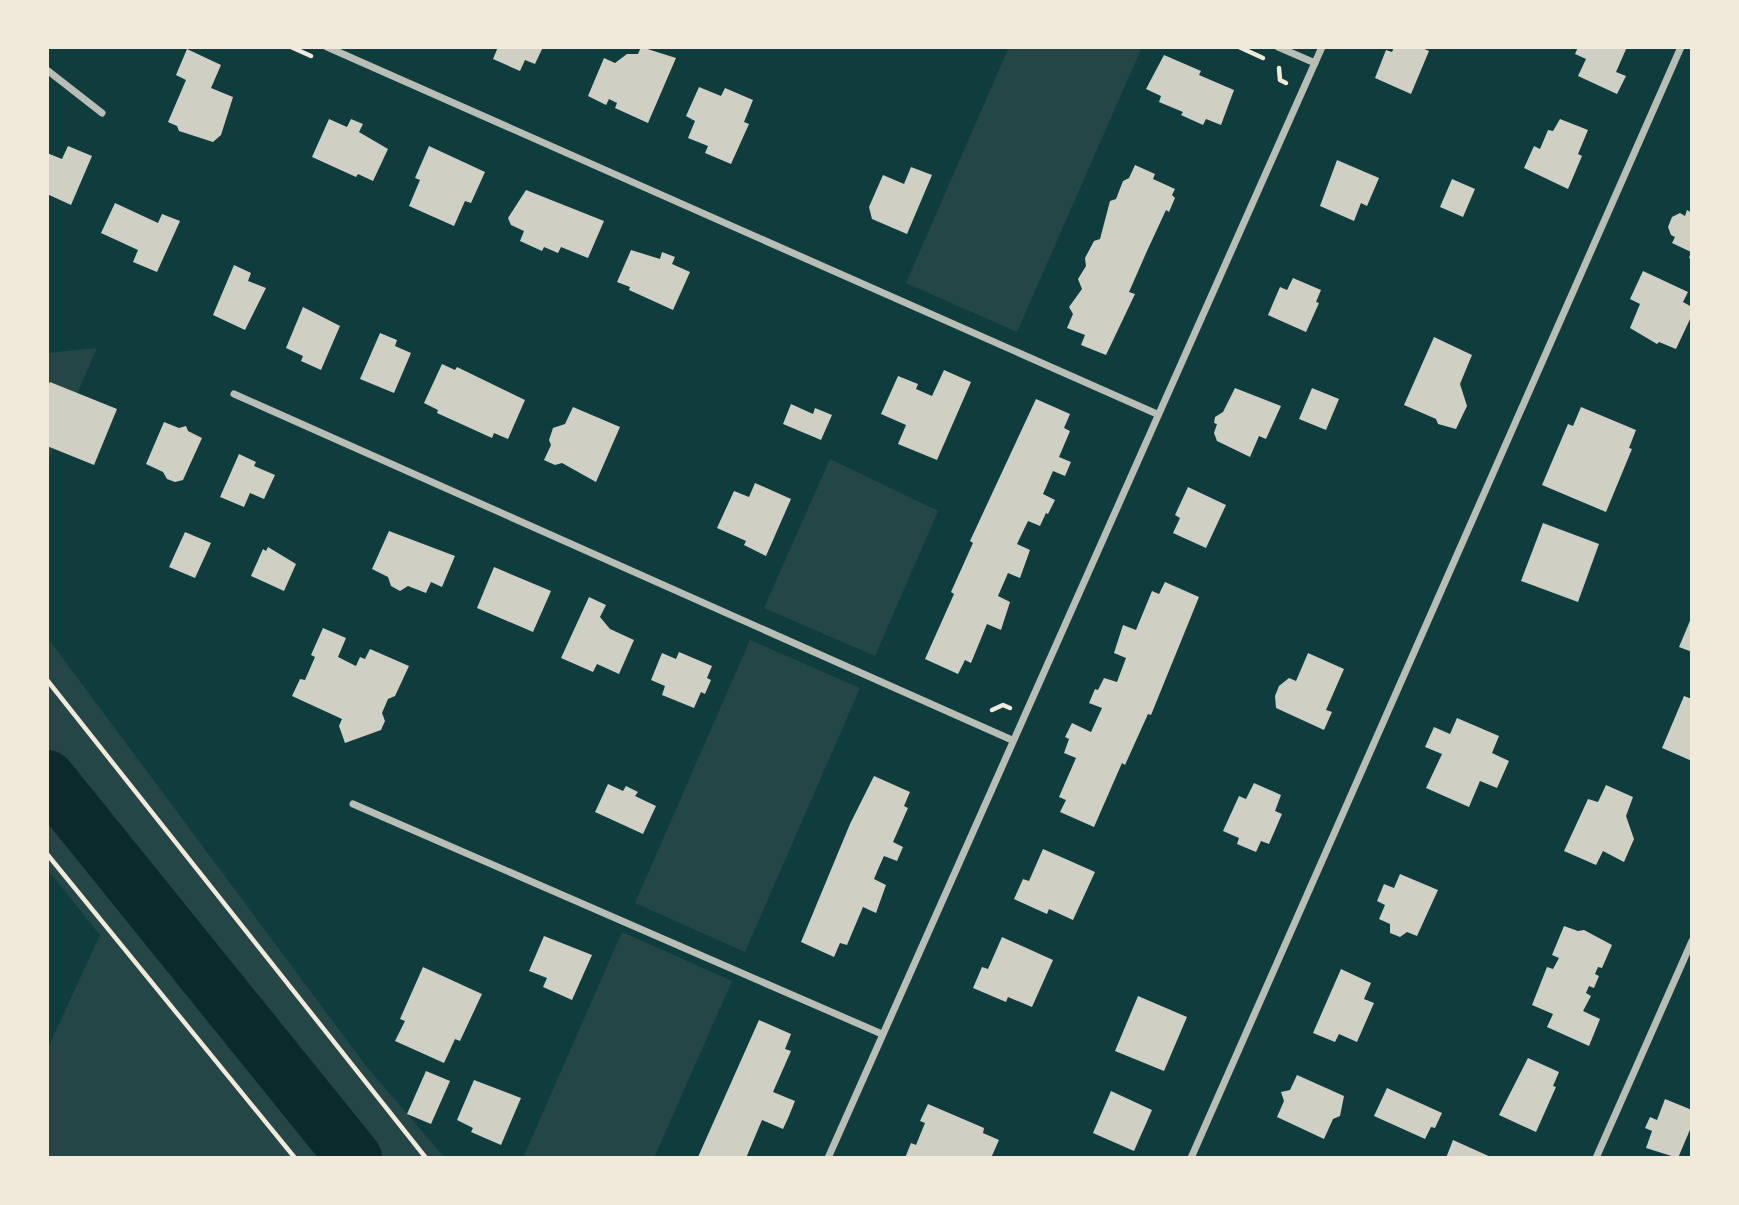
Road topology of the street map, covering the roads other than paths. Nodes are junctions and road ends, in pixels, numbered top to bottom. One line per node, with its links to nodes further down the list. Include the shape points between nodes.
1 (327, 47): 9 (street)
2 (1279, 47): 5 (street)
3 (1322, 47): 5 (street)
4 (1681, 47): 15 (street)
5 (1315, 63): 9 (street)
6 (47, 70): 7 (street)
7 (102, 113)
8 (234, 394): 10 (street)
9 (1157, 414): 10 (street)
10 (1012, 740): 13 (street)
11 (353, 804): 13 (street)
12 (1692, 941): 16 (street)
13 (882, 1034): 14 (street)
14 (828, 1158)
15 (1191, 1158)
16 (1596, 1158)

